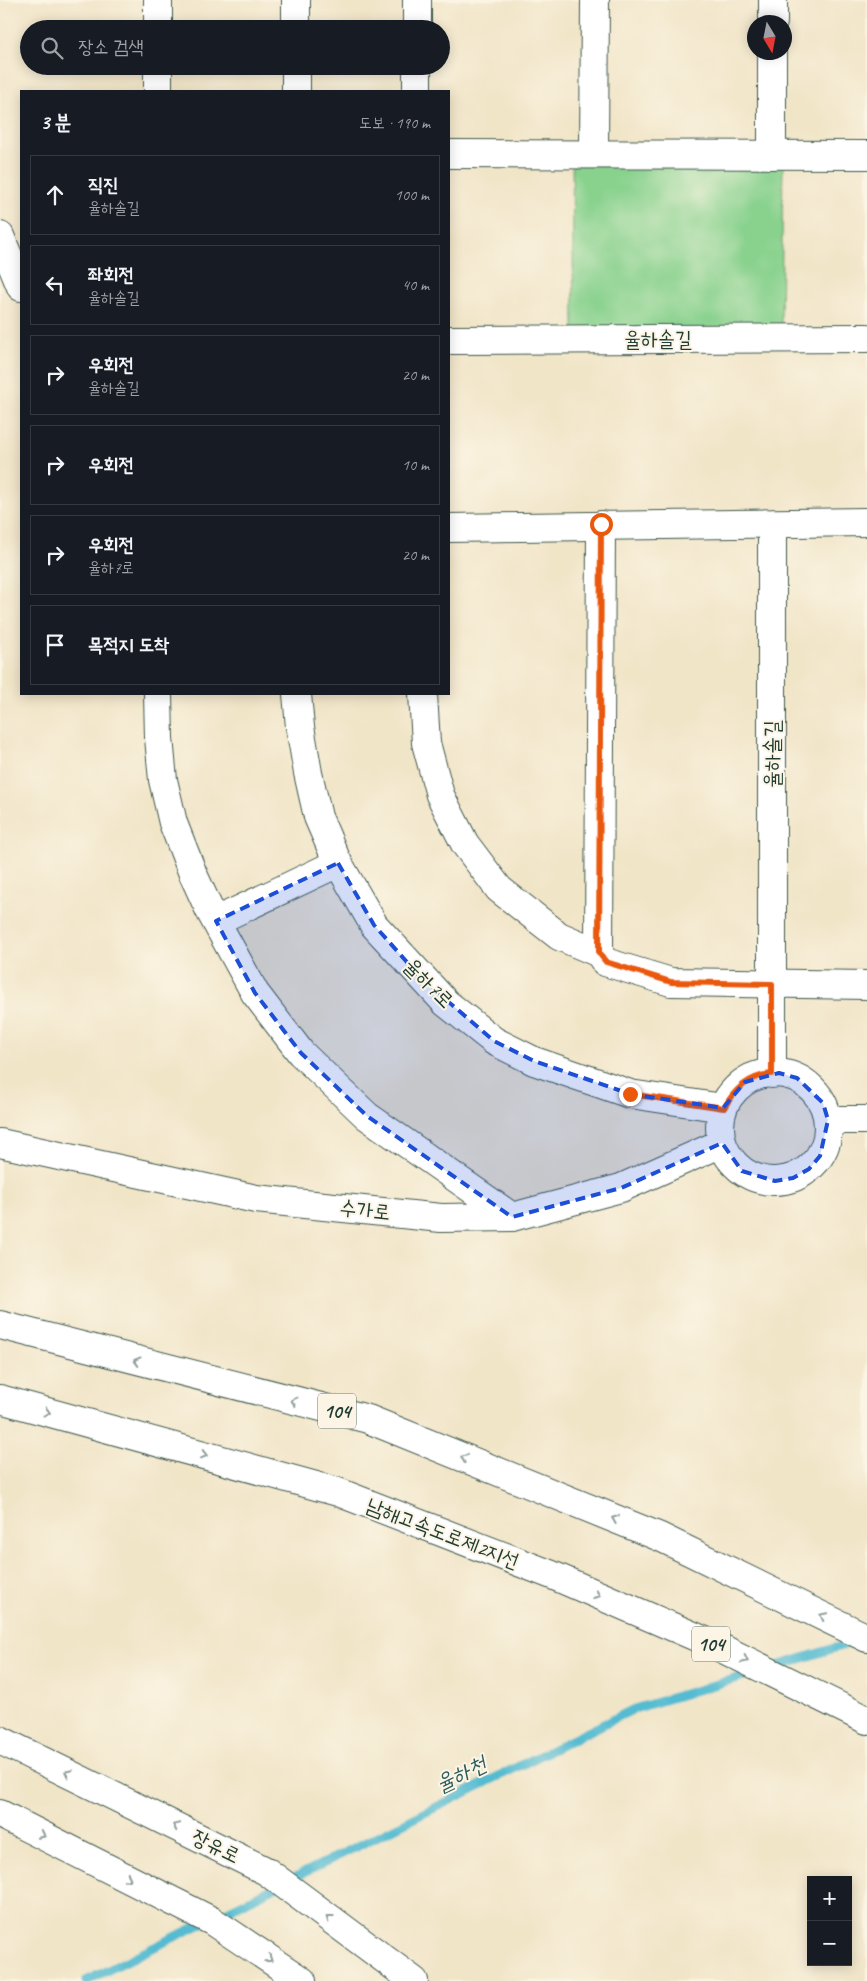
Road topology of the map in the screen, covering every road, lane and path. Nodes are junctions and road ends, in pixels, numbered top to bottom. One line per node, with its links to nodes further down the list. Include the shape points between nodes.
1 (158, 0): 7 (main road)
2 (296, 0): 8 (main road)
3 (417, 0): 9 (main road)
4 (595, 0): 18 (main road)
5 (773, 0): 6 (main road)
6 (773, 15)
7 (158, 20)
8 (296, 20)
9 (417, 20)
10 (772, 60): 19 (main road)
11 (158, 75): 14 (main road)
12 (296, 75): 15 (main road)
13 (417, 75): 16 (main road)
14 (158, 90)
15 (296, 90)
16 (417, 90)
17 (450, 154): 18 (main road)
18 (594, 154): 19 (main road)
19 (772, 155): 20 (main road)
20 (867, 155)
21 (0, 236): 22 (main road)
22 (20, 285)
23 (867, 338): 24 (main road, 율하솔길)
24 (450, 340)
25 (867, 522): 27 (main road)
26 (601, 524): 27 (main road); 28 (main road); 34 (main road)
27 (772, 524): 35 (main road, 율하솔길)
28 (450, 528)
29 (158, 695): 33 (main road, via 162,772 173,823)
30 (297, 695): 32 (main road, 율하7로, via 300,727 318,817)
31 (423, 695): 34 (main road, via 426,743 440,794 465,844 499,889 559,936)
32 (338, 863): 33 (main road); 38 (main road, 율하7로, via 374,925 446,1003 494,1041 534,1061 630,1094)
33 (216, 921): 43 (main road, via 255,993 301,1053 367,1116)
34 (599, 953): 35 (main road, via 606,962 671,982)
35 (772, 984): 36 (main road); 37 (main road, 율하솔길)
36 (867, 985)
37 (772, 1074): 38 (main road, via 745,1082 732,1093); 39 (main road, via 797,1078 812,1088 823,1103)
38 (724, 1108): 41 (main road, via 720,1125)
39 (828, 1120): 40 (main road); 41 (main road, via 827,1138 820,1156 808,1169 792,1178 766,1180 742,1171)
40 (867, 1120)
41 (722, 1142): 43 (main road, 수가로, via 621,1188)
42 (0, 1143): 43 (main road, 수가로, via 256,1199 441,1218)
43 (512, 1217)
44 (0, 1325): 46 (main road, 104, one-way to 44, via 660,1537 368,1419)
45 (0, 1399): 47 (main road, 남해고속도로제2지선 / 104, one-way to 47, via 338,1492 552,1575 717,1646)
46 (867, 1638)
47 (867, 1720)
48 (0, 1740): 51 (main road, 장유로, one-way to 48, via 266,1871)
49 (0, 1814): 50 (main road, one-way to 50, via 212,1921)
50 (302, 1981)
51 (414, 1981)

